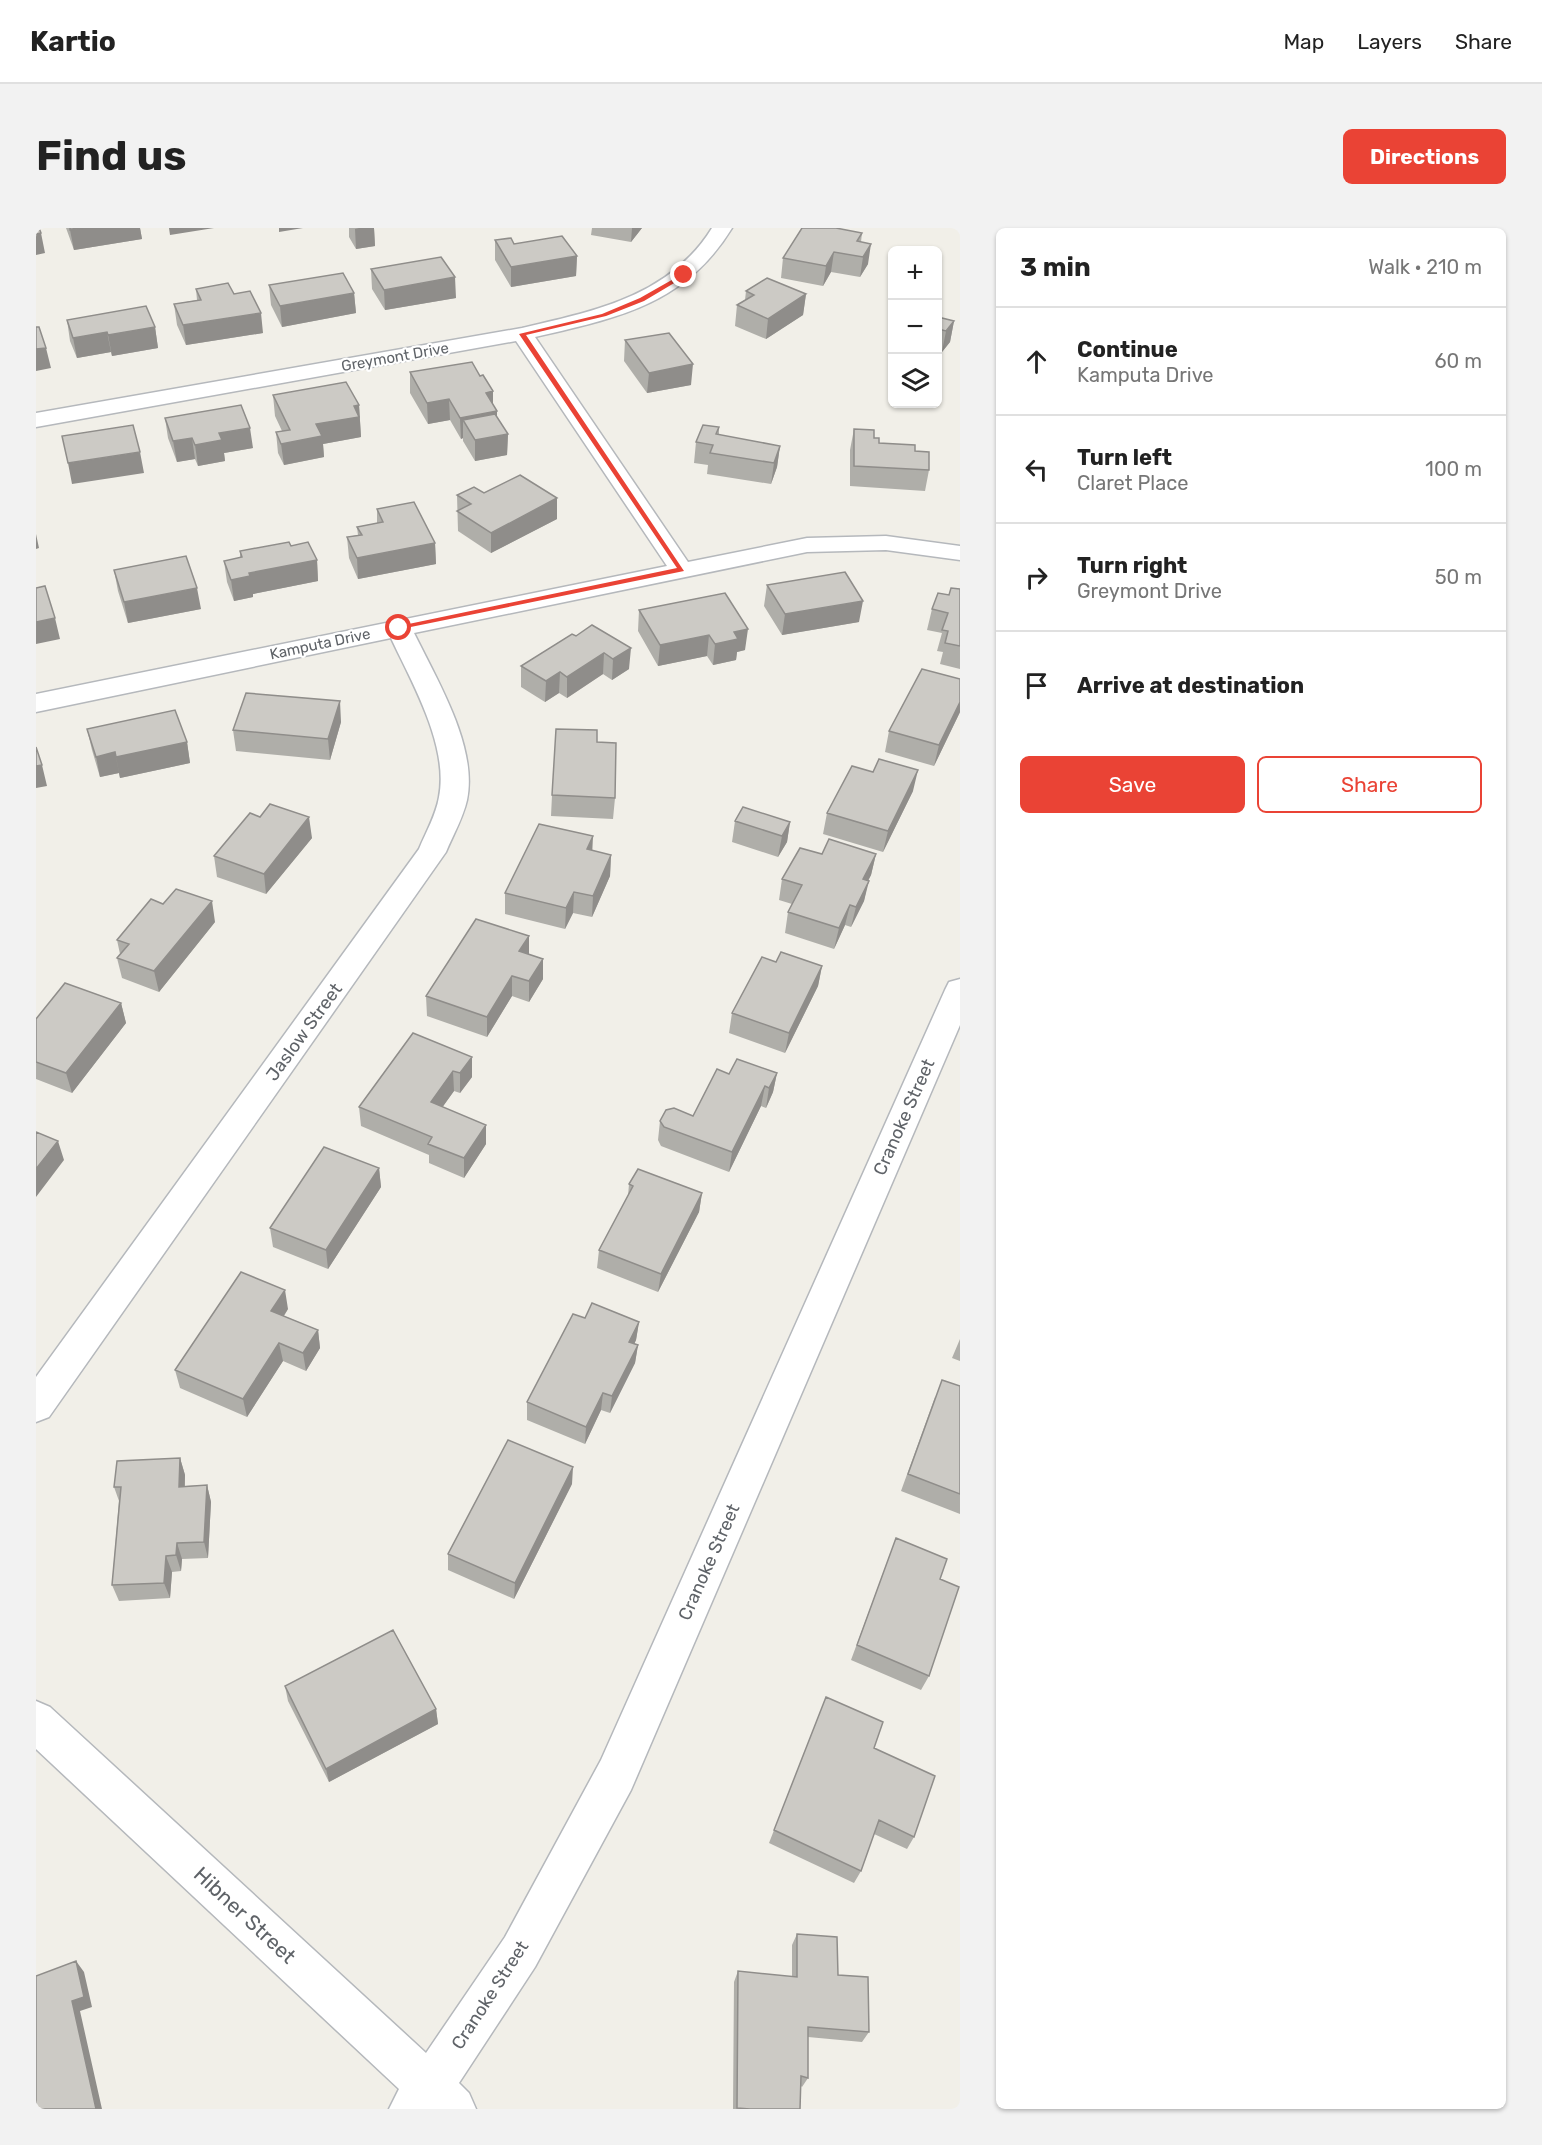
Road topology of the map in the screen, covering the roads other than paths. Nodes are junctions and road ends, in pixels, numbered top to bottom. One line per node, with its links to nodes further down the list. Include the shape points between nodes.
1 (722, 228): 2 (street, Greymont Drive, via 709,249 684,275 642,299 604,315)
2 (522, 334): 3 (street, Greymont Drive); 5 (street)
3 (36, 420)
4 (960, 553): 5 (street, Kamputa Drive, via 886,543 842,542)
5 (681, 569): 6 (street, Kamputa Drive)
6 (399, 628): 7 (street, Kamputa Drive); 9 (street, Jaslow Street, via 452,750 454,794 432,852)
7 (36, 703)
8 (960, 990): 11 (street, Cranoke Street, via 616,1775 520,1952)
9 (36, 1406)
10 (36, 1721): 11 (street, Hibner Street)
11 (431, 2102)

